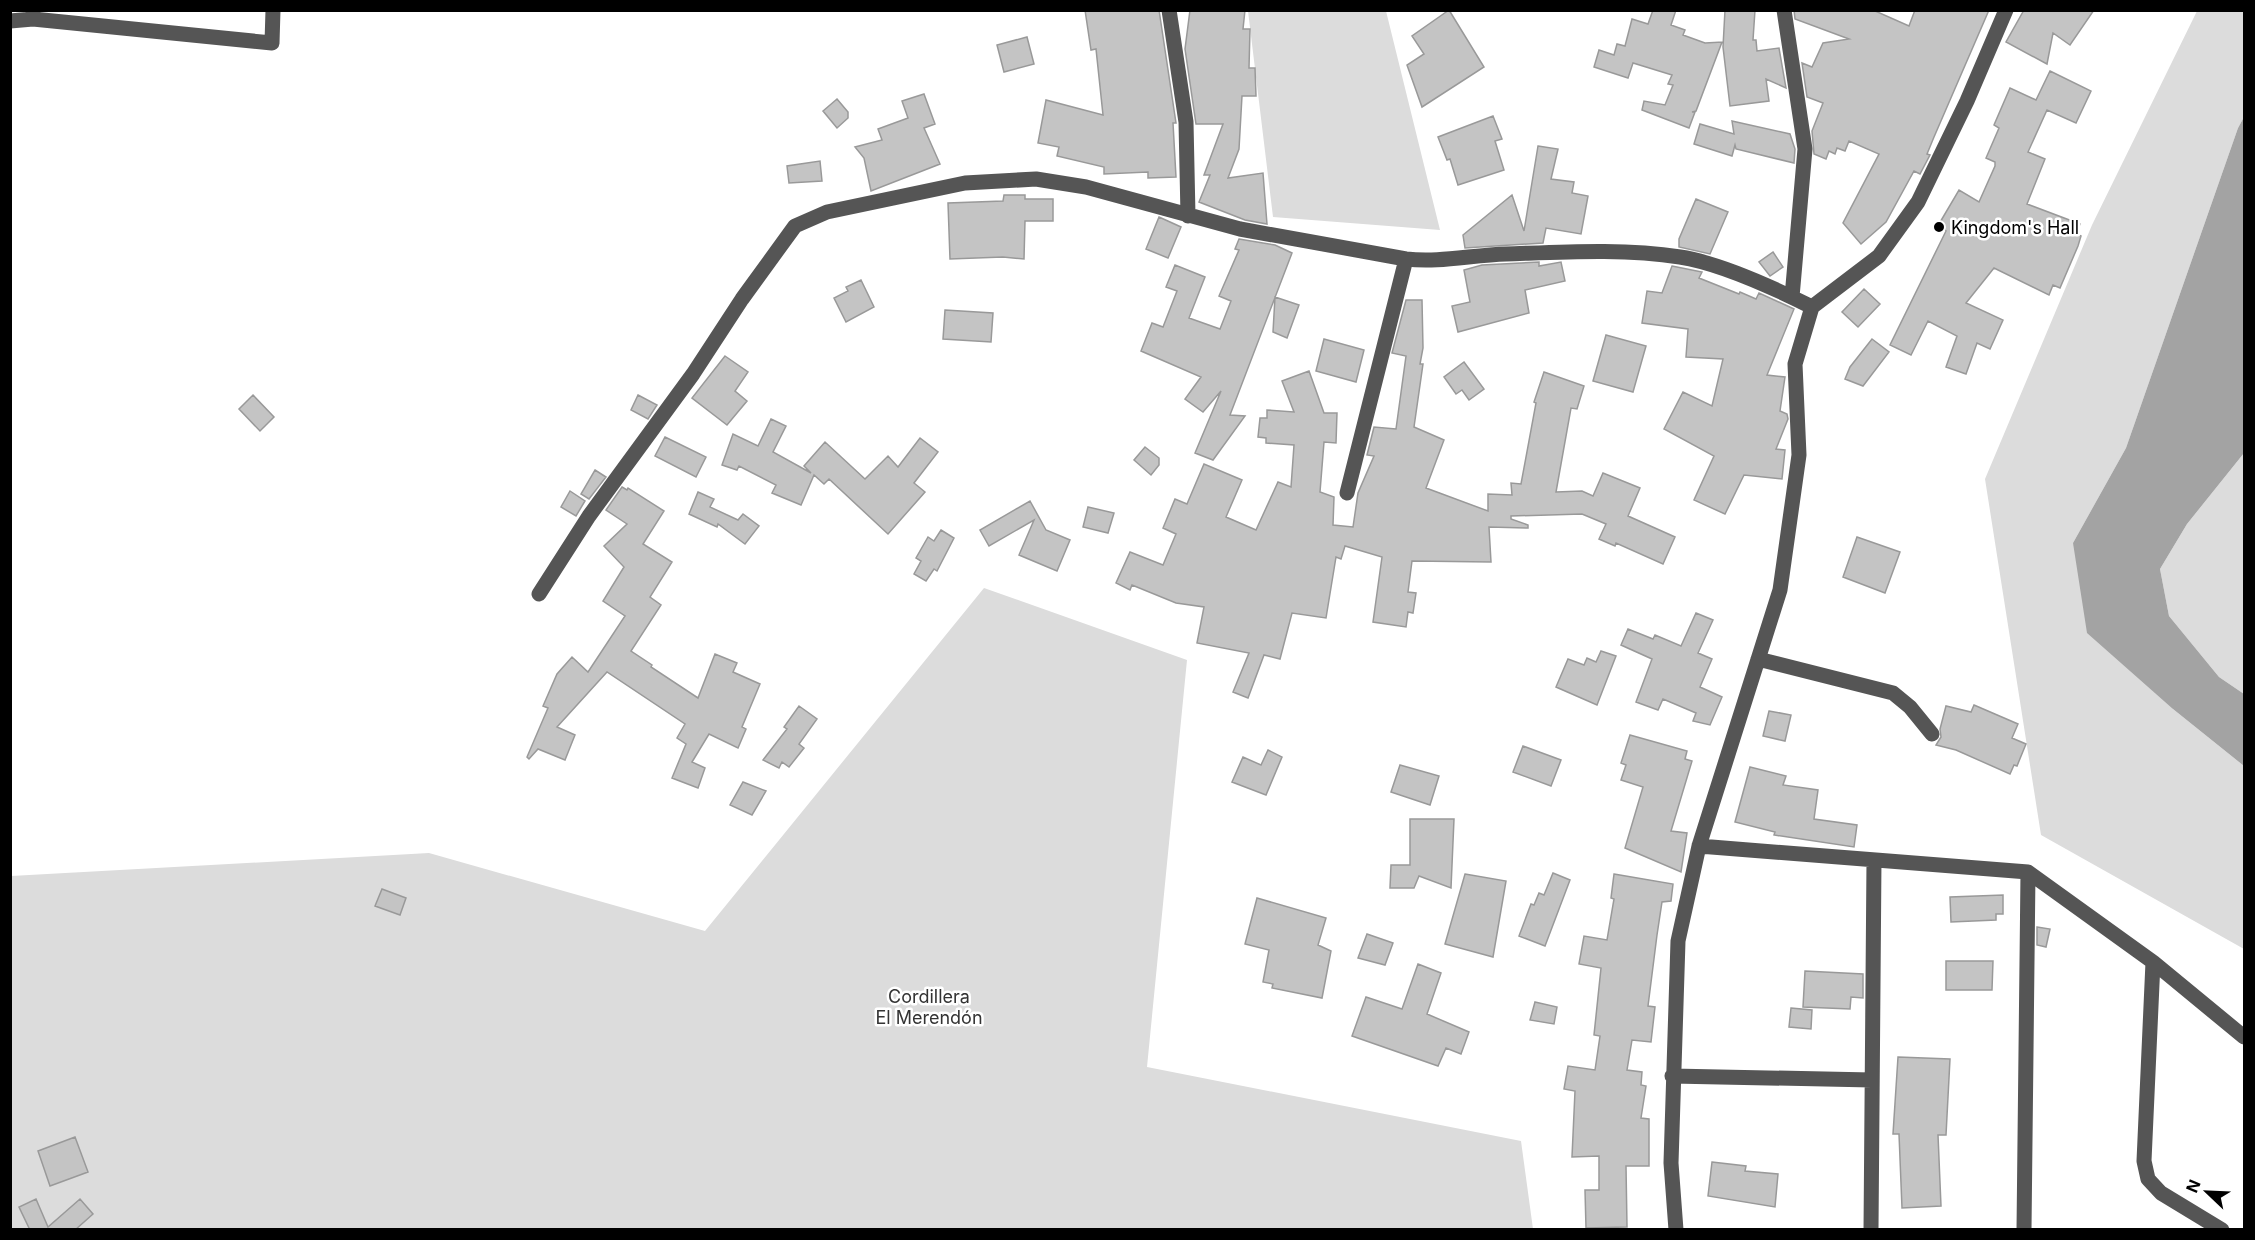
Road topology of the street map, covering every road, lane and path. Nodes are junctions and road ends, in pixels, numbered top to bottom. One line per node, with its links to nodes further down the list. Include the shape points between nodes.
1 (273, 10): 5 (street, via 272,43)
2 (1169, 10): 7 (street, via 1186,122)
3 (1784, 10): 9 (street, via 1805,149)
4 (2006, 10): 10 (street, via 1918,202 1880,256)
5 (33, 15): 6 (street)
6 (10, 21)
7 (1188, 216): 8 (street); 12 (street, via 1086,188 1036,180 965,183 890,197 827,212 795,226 589,516)
8 (1406, 259): 9 (street, via 1431,262 1466,255 1541,252 1681,257); 11 (street)
9 (1792, 297): 10 (street)
10 (1812, 307): 13 (street, via 1795,364 1799,455 1788,545 1780,590)
11 (1347, 493)
12 (539, 594)
13 (1758, 659): 14 (street, via 1893,693); 15 (street)
14 (1932, 734)
15 (1699, 846): 16 (street); 20 (street, via 1678,941)
16 (1874, 860): 17 (street); 21 (street)
17 (2028, 872): 18 (street); 24 (street)
18 (2153, 962): 19 (street); 25 (street, via 2144,1161 2148,1179 2161,1193)
19 (2244, 1037)
20 (1672, 1076): 21 (street); 22 (street, via 1671,1163)
21 (1872, 1080): 23 (street)
22 (1676, 1230)
23 (1871, 1230)
24 (2024, 1230)
25 (2222, 1230)

